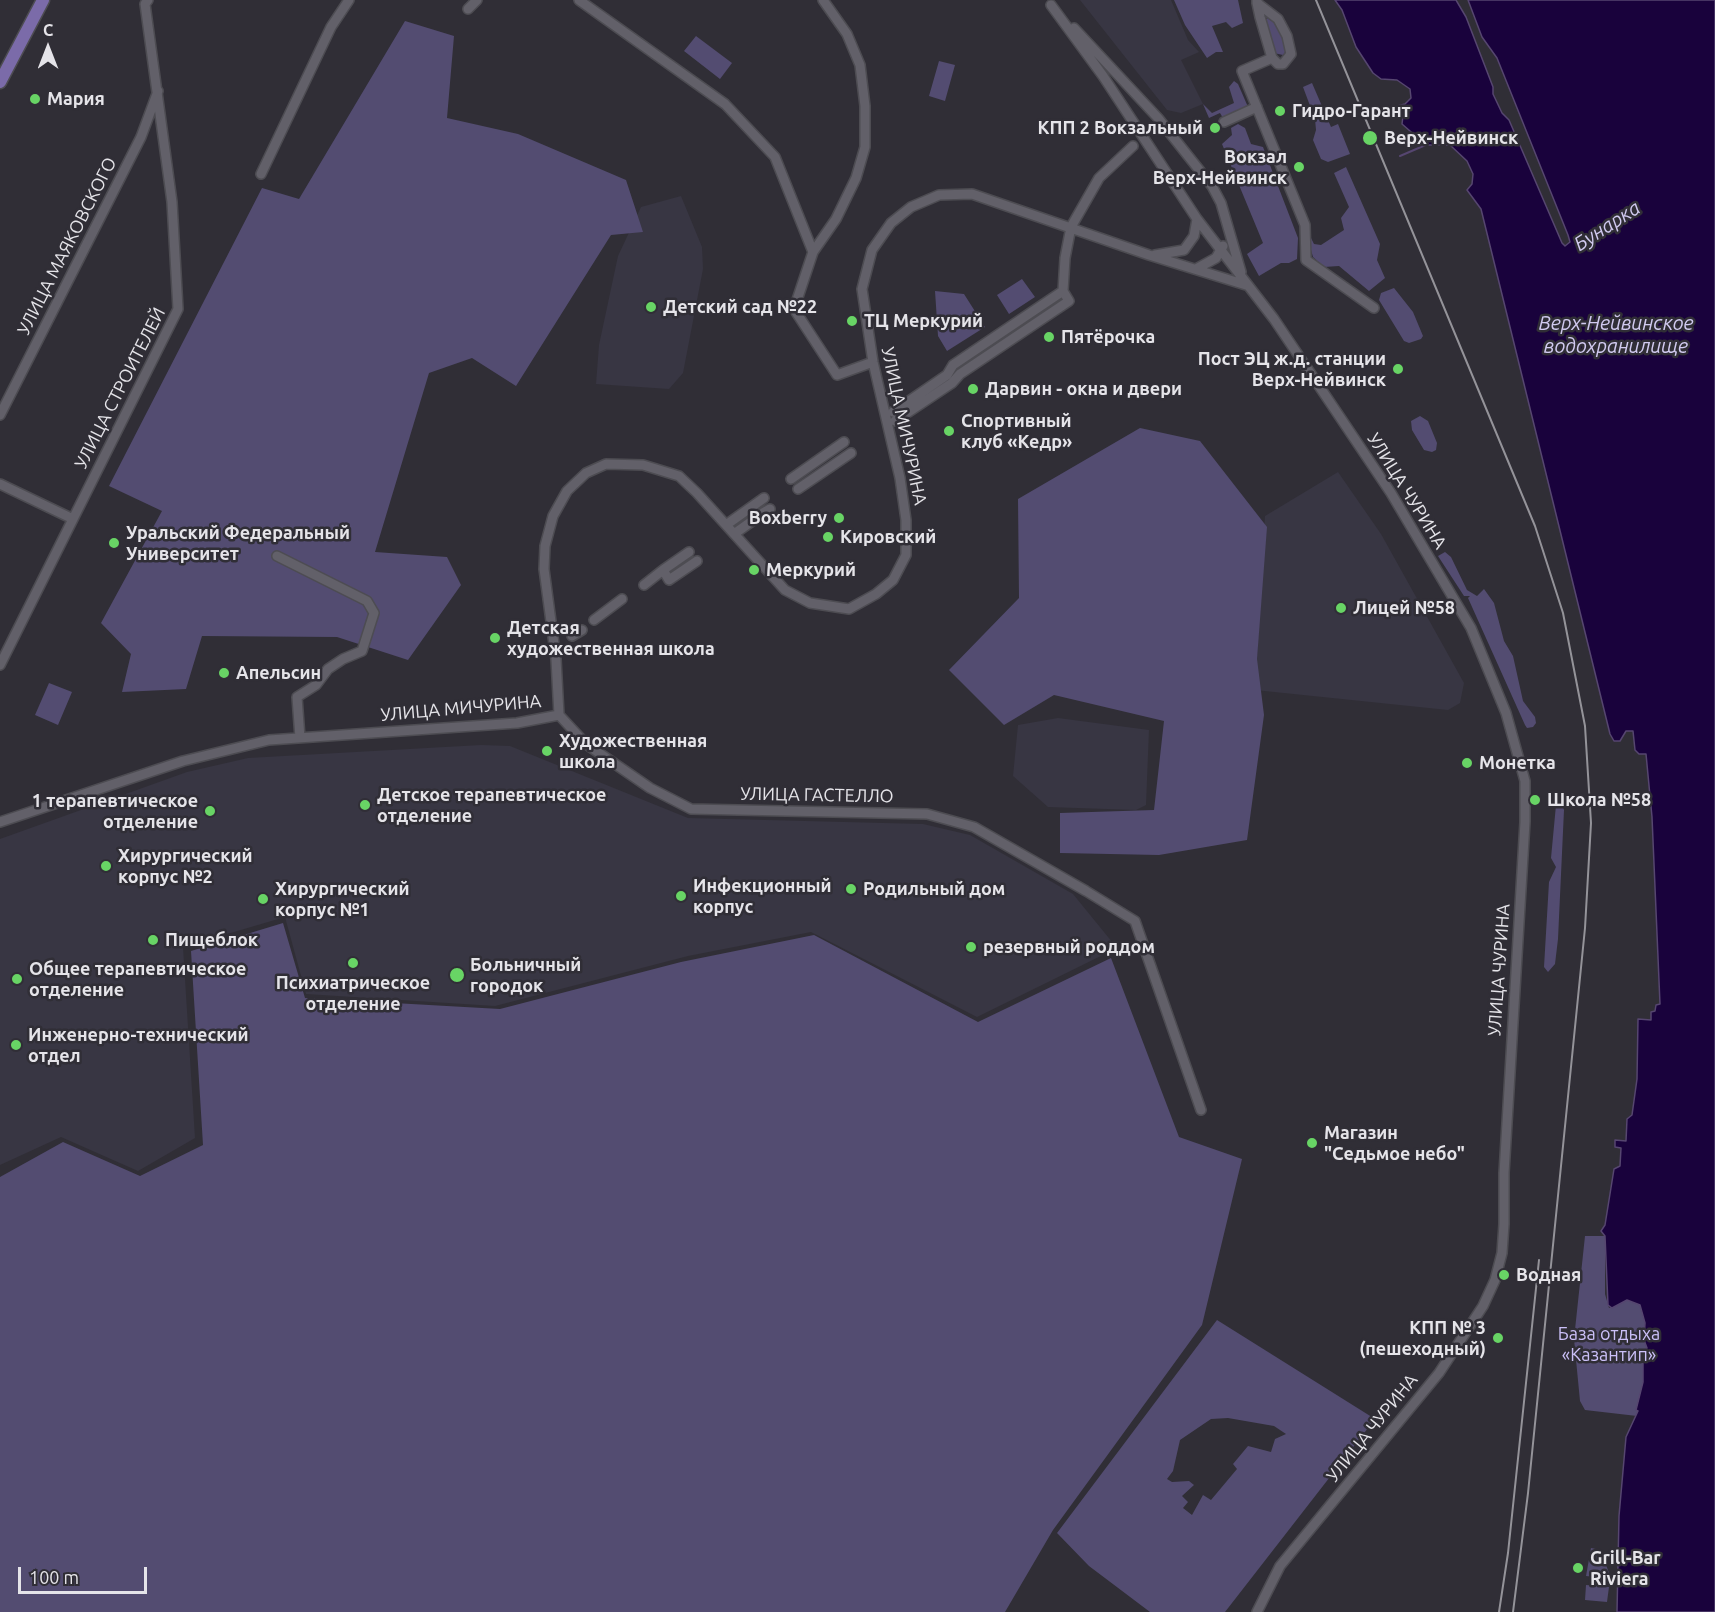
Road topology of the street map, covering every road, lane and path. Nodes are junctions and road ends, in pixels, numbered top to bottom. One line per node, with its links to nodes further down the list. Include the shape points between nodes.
1 (44, 0): 13 (main road)
2 (148, 0): 14 (street, УЛИЦА СТРОИТЕЛЕЙ)
3 (349, 0): 18 (street, via 331,27)
4 (477, 0): 9 (street)
5 (579, 0): 23 (street, via 724,104 775,157)
6 (824, 0): 23 (street, via 847,34 860,65 866,106 865,147 841,209)
7 (1257, 1): 10 (street); 10 (street, via 1278,19 1290,43 1291,54 1286,62 1278,64)
8 (1049, 3): 11 (street); 12 (street, УЛИЦА ЧУРИНА)
9 (468, 9)
10 (1272, 58): 15 (street, via 1242,71)
11 (1115, 71): 12 (street, via 1106,69); 21 (street, via 1201,172 1221,203)
12 (1103, 76): 19 (street, УЛИЦА ЧУРИНА)
13 (0, 82)
14 (159, 89): 29 (street, УЛИЦА МАЯКОВСКОГО, via 141,137); 38 (street, УЛИЦА СТРОИТЕЛЕЙ, via 172,202 178,309)
15 (1257, 107): 16 (street); 27 (street, via 1305,225 1306,260)
16 (1224, 122)
17 (1133, 146): 20 (street, via 1099,178)
18 (261, 174)
19 (1197, 219): 22 (street, УЛИЦА ЧУРИНА); 24 (street, via 1194,236 1184,250)
20 (1071, 227): 24 (street, УЛИЦА МИЧУРИНА); 28 (street, УЛИЦА МИЧУРИНА, via 962,192 939,195 911,207 891,223 872,250 863,278 862,304); 30 (street, via 1063,291 1069,301 952,383)
21 (1228, 227): 22 (street); 26 (street)
22 (1221, 251): 25 (street); 26 (street, УЛИЦА ЧУРИНА)
23 (813, 252): 28 (street, via 794,309 837,375)
24 (1149, 255): 25 (street, УЛИЦА МИЧУРИНА)
25 (1197, 269): 26 (street, УЛИЦА МИЧУРИНА)
26 (1246, 285): 55 (street, УЛИЦА ЧУРИНА, via 1274,319 1391,493 1471,628 1514,736 1525,781 1504,1232 1495,1280 1483,1306 1439,1373 1280,1566)
27 (1374, 308)
28 (873, 362): 40 (street, УЛИЦА МИЧУРИНА, via 906,520 906,555 893,580 849,609 810,603 785,590)
29 (0, 415)
30 (894, 417)
31 (844, 442): 33 (street)
32 (851, 453): 35 (street)
33 (791, 479)
34 (0, 484): 38 (street)
35 (798, 489)
36 (764, 498): 39 (street)
37 (763, 514): 40 (street)
38 (73, 519): 50 (street, УЛИЦА СТРОИТЕЛЕЙ)
39 (726, 525): 40 (street, УЛИЦА МИЧУРИНА); 51 (street, УЛИЦА МИЧУРИНА, via 679,476 657,467 606,464 586,473 567,491 553,516 544,568)
40 (734, 534)
41 (689, 552): 44 (street)
42 (277, 556): 52 (street, via 367,601 374,613 363,651 328,669 316,686 297,697)
43 (697, 561): 44 (street, via 669,580)
44 (663, 570): 45 (street)
45 (644, 585)
46 (622, 599): 47 (street)
47 (594, 620)
48 (582, 630): 49 (street)
49 (572, 636)
50 (0, 664)
51 (559, 716): 52 (street, УЛИЦА МИЧУРИНА, via 517,723); 54 (street, УЛИЦА ГАСТЕЛЛО, via 586,744 650,788 691,809 927,814 975,827 1135,921)
52 (300, 738): 53 (street, УЛИЦА МИЧУРИНА, via 269,740 183,760)
53 (0, 822)
54 (1201, 1110)
55 (1257, 1612)

